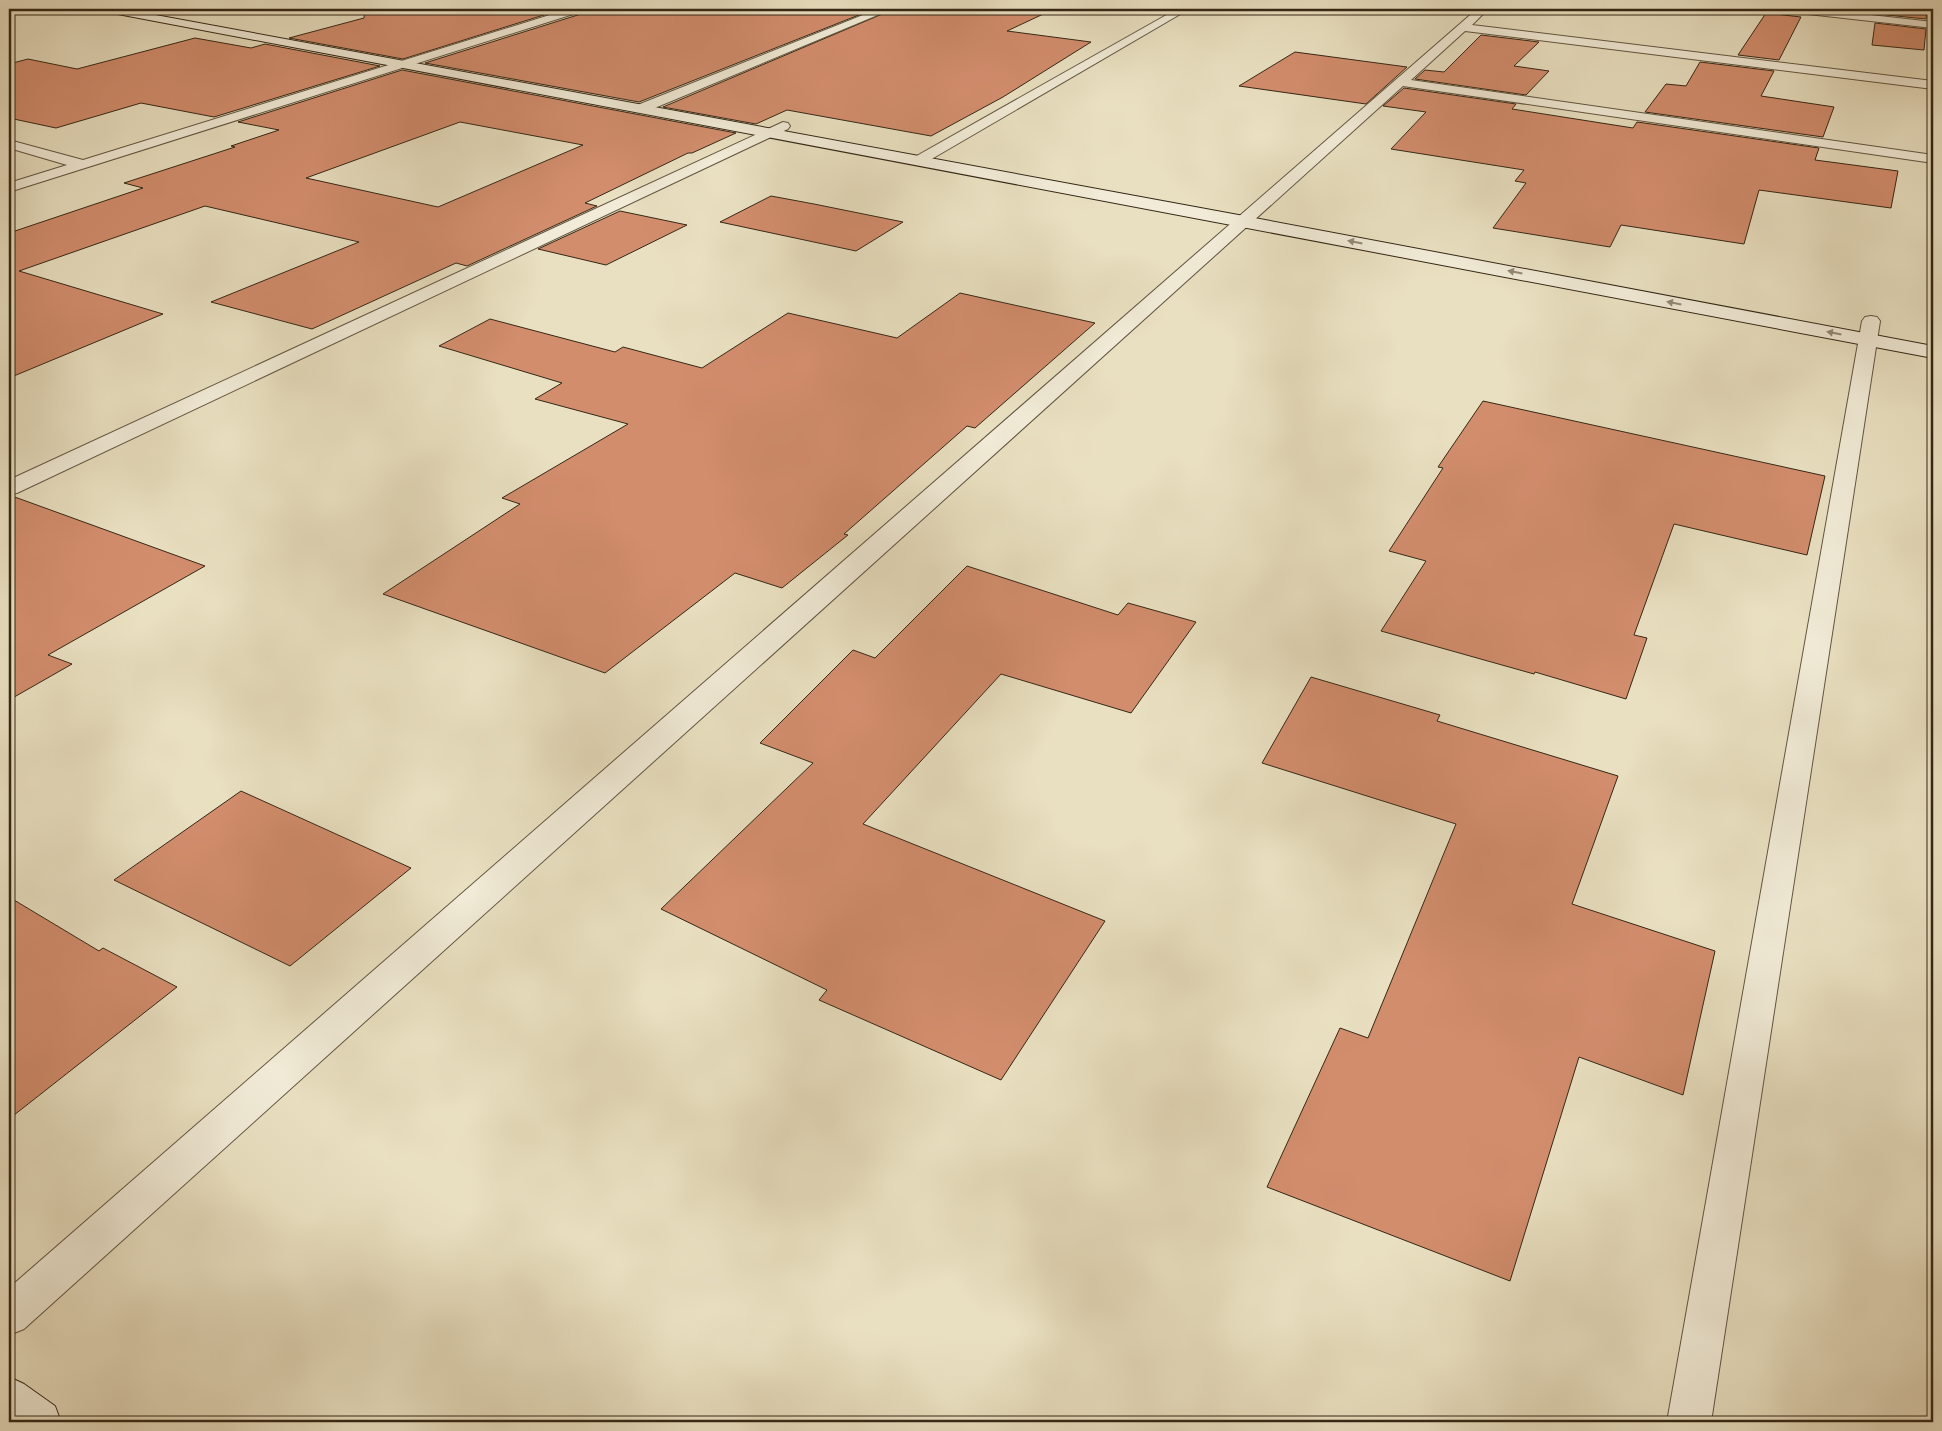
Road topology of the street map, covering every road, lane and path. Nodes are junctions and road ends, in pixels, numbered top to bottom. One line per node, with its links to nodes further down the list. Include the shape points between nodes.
1 (107, 9): 11 (street)
2 (159, 9): 9 (street)
3 (579, 9): 12 (street)
4 (886, 9): 16 (street)
5 (1184, 9): 20 (street)
6 (1483, 9): 10 (street)
7 (1790, 9): 8 (street)
8 (1933, 24)
9 (242, 25): 11 (street); 12 (street)
10 (1461, 27): 14 (street); 15 (street)
11 (221, 30): 13 (street)
12 (422, 59): 13 (street); 16 (street)
13 (404, 65): 17 (street); 23 (street)
14 (1399, 82): 21 (street); 25 (street)
15 (1933, 85)
16 (656, 103): 17 (street); 18 (street)
17 (640, 109): 18 (street)
18 (776, 129): 20 (street); 22 (street); 29 (street)
19 (9, 144): 23 (street)
20 (932, 152): 22 (street); 25 (street)
21 (1933, 159)
22 (918, 161): 25 (street)
23 (80, 164): 24 (street)
24 (9, 188)
25 (1250, 216): 26 (street); 27 (street, one-way to 25, via 1740,307); 30 (street)
26 (1461, 248)
27 (1872, 326): 28 (street); 33 (street)
28 (1933, 352)
29 (9, 488)
30 (9, 1316)
31 (9, 1398): 32 (street)
32 (39, 1422)
33 (1689, 1422)

